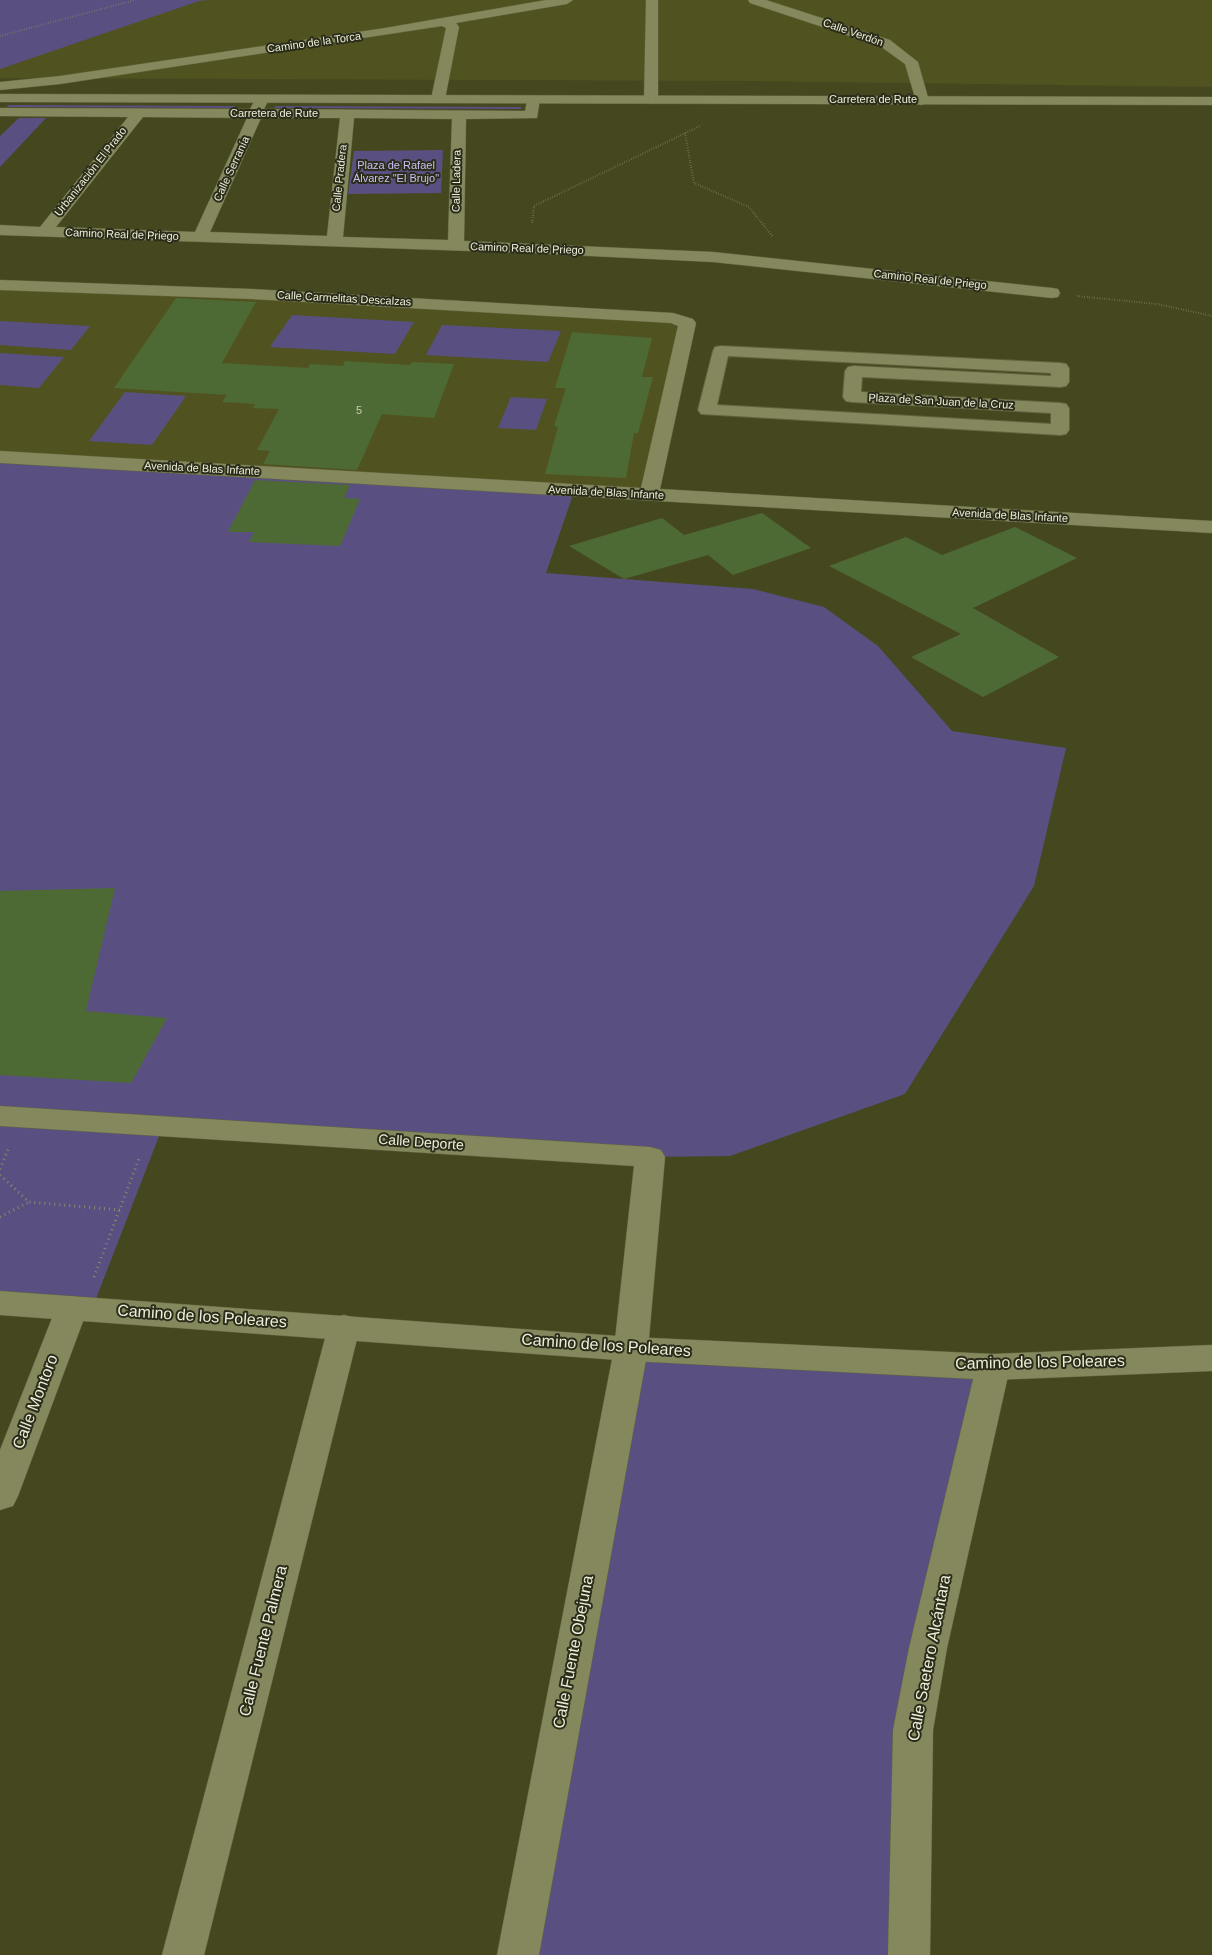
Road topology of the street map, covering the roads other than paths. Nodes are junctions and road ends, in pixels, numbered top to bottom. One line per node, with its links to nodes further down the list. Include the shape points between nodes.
1 (567, 0): 4 (street, Camino de la Torca)
2 (652, 0): 12 (street)
3 (754, 0): 13 (street, Calle Verdón, via 885,43 911,62)
4 (445, 22): 5 (street, Camino de la Torca); 10 (street, via 453,27)
5 (60, 80): 6 (street, Camino de la Torca); 7 (street, Camino de la Torca)
6 (0, 86)
7 (0, 93)
8 (0, 98): 9 (street, Carretera de Rute)
9 (262, 99): 10 (street, Carretera de Rute); 17 (street, Calle Serranía)
10 (438, 99): 11 (street, Carretera de Rute)
11 (533, 99): 12 (street, Carretera de Rute); 19 (street, Carretera de Rute, via 532,116)
12 (651, 100): 13 (street, Carretera de Rute)
13 (922, 101): 14 (street, Carretera de Rute)
14 (1212, 101)
15 (0, 112): 16 (street, Carretera de Rute)
16 (138, 113): 17 (street, Carretera de Rute); 21 (street, Urbanización El Prado)
17 (258, 114): 18 (street, Carretera de Rute); 22 (street, Calle Serranía)
18 (347, 114): 19 (street, Carretera de Rute); 23 (street, Calle Pradera)
19 (459, 115): 24 (street, Calle Ladera)
20 (0, 230): 21 (street, Camino Real de Priego)
21 (44, 232): 22 (street, Camino Real de Priego)
22 (200, 238): 23 (street, Camino Real de Priego)
23 (334, 242): 24 (street, Camino Real de Priego)
24 (456, 246): 26 (street, Camino Real de Priego, via 713,257)
25 (0, 284): 29 (street, Calle Carmelitas Descalzas, via 251,294 673,318 688,323)
26 (1052, 293)
27 (721, 351): 27 (street, Plaza de San Juan de la Cruz, via 1060,368 1060,382 854,371 852,397 1060,408 1060,430 707,410)
28 (0, 457): 29 (street, Avenida de Blas Infante)
29 (648, 495): 30 (street, Avenida de Blas Infante)
30 (1212, 527)
31 (0, 1116): 35 (street, Calle Deporte, via 650,1158)
32 (0, 1303): 33 (street, Camino de los Poleares)
33 (77, 1308): 34 (street, Camino de los Poleares); 38 (street, Calle Montoro)
34 (344, 1327): 35 (street, Camino de los Poleares); 39 (street, Calle Fuente Palmera)
35 (631, 1349): 37 (street, Camino de los Poleares); 40 (street, Calle Fuente Obejuna)
36 (1212, 1358): 37 (street, Camino de los Poleares)
37 (994, 1367): 41 (street, Calle Saetero Alcántara, via 912,1730)
38 (0, 1496)
39 (184, 1955)
40 (518, 1955)
41 (909, 1955)

